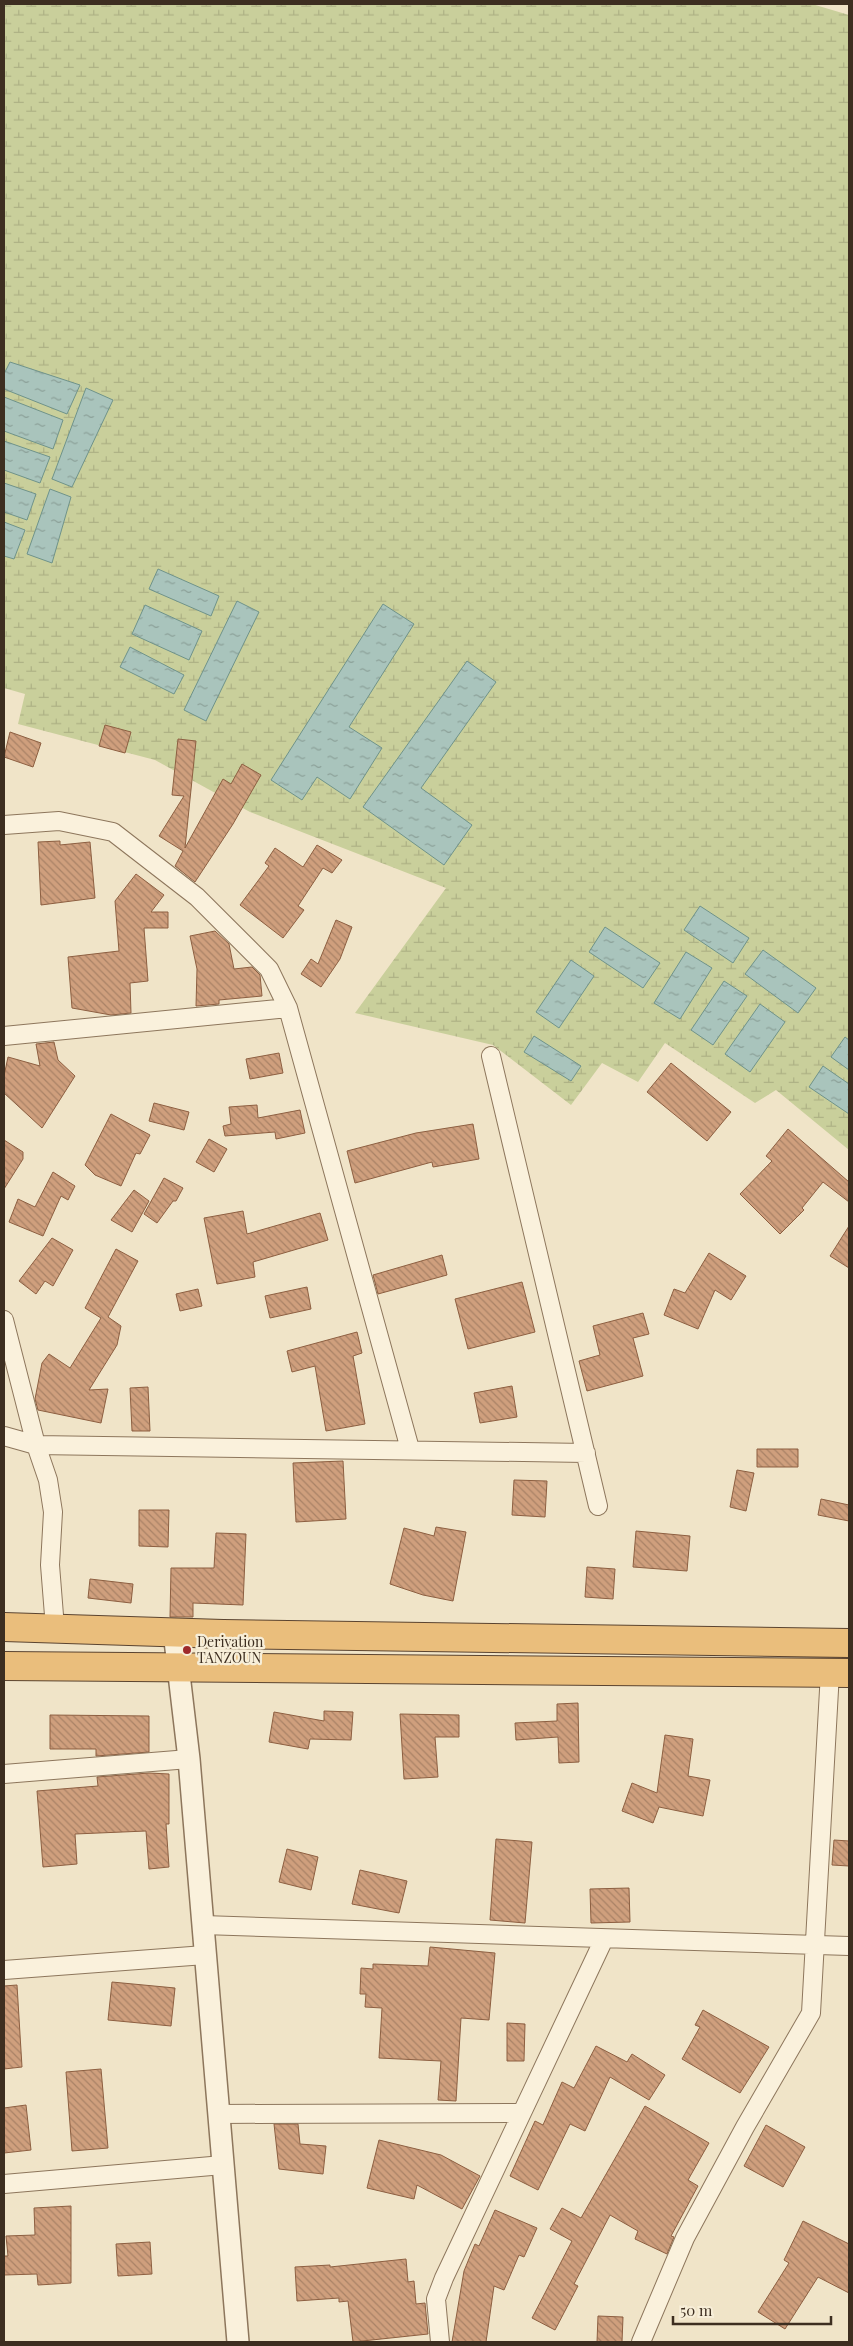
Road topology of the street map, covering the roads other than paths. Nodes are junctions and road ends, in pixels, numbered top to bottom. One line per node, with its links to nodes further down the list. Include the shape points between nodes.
1 (4, 825): 2 (street, via 58,821 113,832 197,897 269,969)
2 (288, 1008): 3 (street); 8 (street)
3 (4, 1036)
4 (491, 1056): 9 (street)
5 (4, 1320): 7 (street)
6 (4, 1436): 7 (street)
7 (36, 1445): 8 (street); 12 (street, via 48,1480 53,1512 50,1566)
8 (410, 1450): 9 (street)
9 (586, 1452): 10 (street)
10 (598, 1506)
11 (4, 1627): 12 (highway)
12 (55, 1628): 13 (highway)
13 (174, 1632): 14 (highway); 16 (street)
14 (849, 1643)
15 (4, 1666): 16 (highway)
16 (178, 1668): 17 (highway); 18 (street)
17 (840, 1673): 22 (street)
18 (189, 1759): 19 (street); 20 (street)
19 (4, 1774)
20 (203, 1925): 21 (street); 24 (street)
21 (604, 1939): 22 (street); 26 (street)
22 (815, 1945): 23 (street); 32 (street, via 811,2013 744,2126 685,2238)
23 (849, 1946)
24 (205, 1955): 25 (street); 27 (street)
25 (4, 1970)
26 (520, 2113): 27 (street); 31 (street, via 436,2299)
27 (218, 2114): 28 (street)
28 (223, 2165): 29 (street); 30 (street)
29 (4, 2184)
30 (238, 2342)
31 (440, 2342)
32 (641, 2342)

